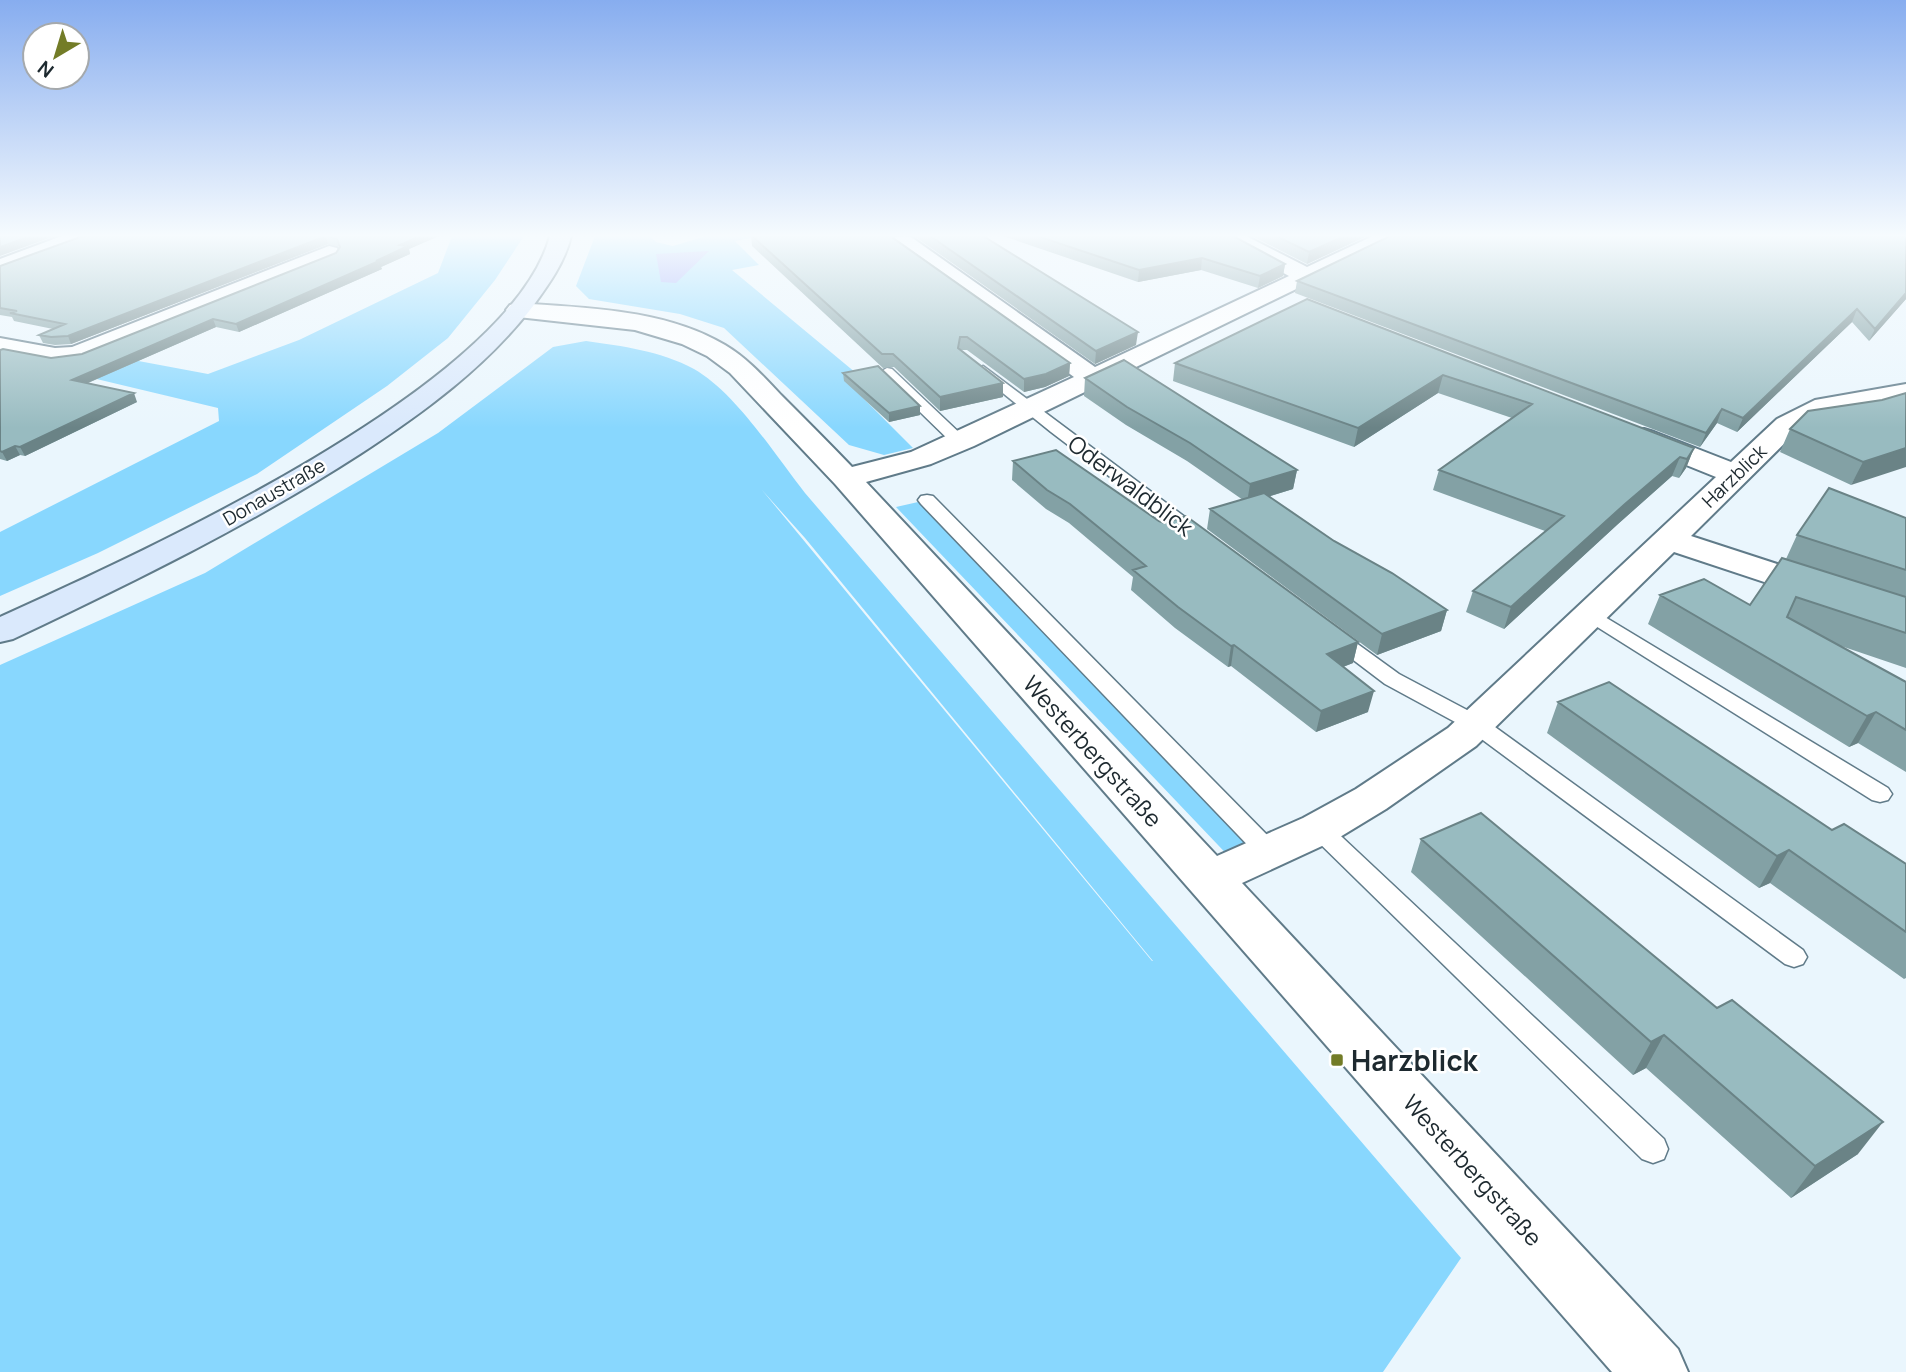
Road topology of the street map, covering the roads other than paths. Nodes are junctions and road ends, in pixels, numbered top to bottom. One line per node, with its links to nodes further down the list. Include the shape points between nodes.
1 (212, 300): 8 (street, via 76,355)
2 (525, 300): 7 (main road)
3 (984, 300): 11 (street)
4 (1258, 300): 11 (street)
5 (1286, 300): 6 (street)
6 (1304, 305)
7 (518, 310): 17 (street, Westerbergstraße, via 610,319 659,328 706,344 759,385); 24 (main road, Donaustraße, via 487,345 450,376 330,460 244,512)
8 (0, 346)
9 (976, 365): 13 (lane, Oderwaldblick)
10 (887, 372): 15 (lane)
11 (1094, 379): 13 (street)
12 (1906, 392): 16 (street, Harzblick, via 1812,410 1787,425)
13 (1030, 409): 15 (street); 20 (lane, Oderwaldblick)
14 (1621, 429): 16 (street)
15 (960, 442): 17 (street, via 921,458)
16 (1736, 474): 19 (street, Harzblick)
17 (846, 478): 29 (street, Westerbergstraße)
18 (927, 500): 28 (lane)
19 (1668, 539): 21 (street, Harzblick); 22 (street)
20 (1213, 546)
21 (1590, 614): 25 (street, Harzblick); 26 (lane)
22 (1906, 618)
23 (1313, 621): 25 (lane, via 1392,679)
24 (0, 631)
25 (1476, 724): 27 (street, Harzblick, via 1423,764); 30 (lane)
26 (1880, 794)
27 (1319, 829): 28 (street, Harzblick); 31 (lane)
28 (1269, 852): 29 (street, Harzblick)
29 (1209, 879): 32 (street, Westerbergstraße)
30 (1794, 957)
31 (1653, 1149)
32 (1655, 1372)

